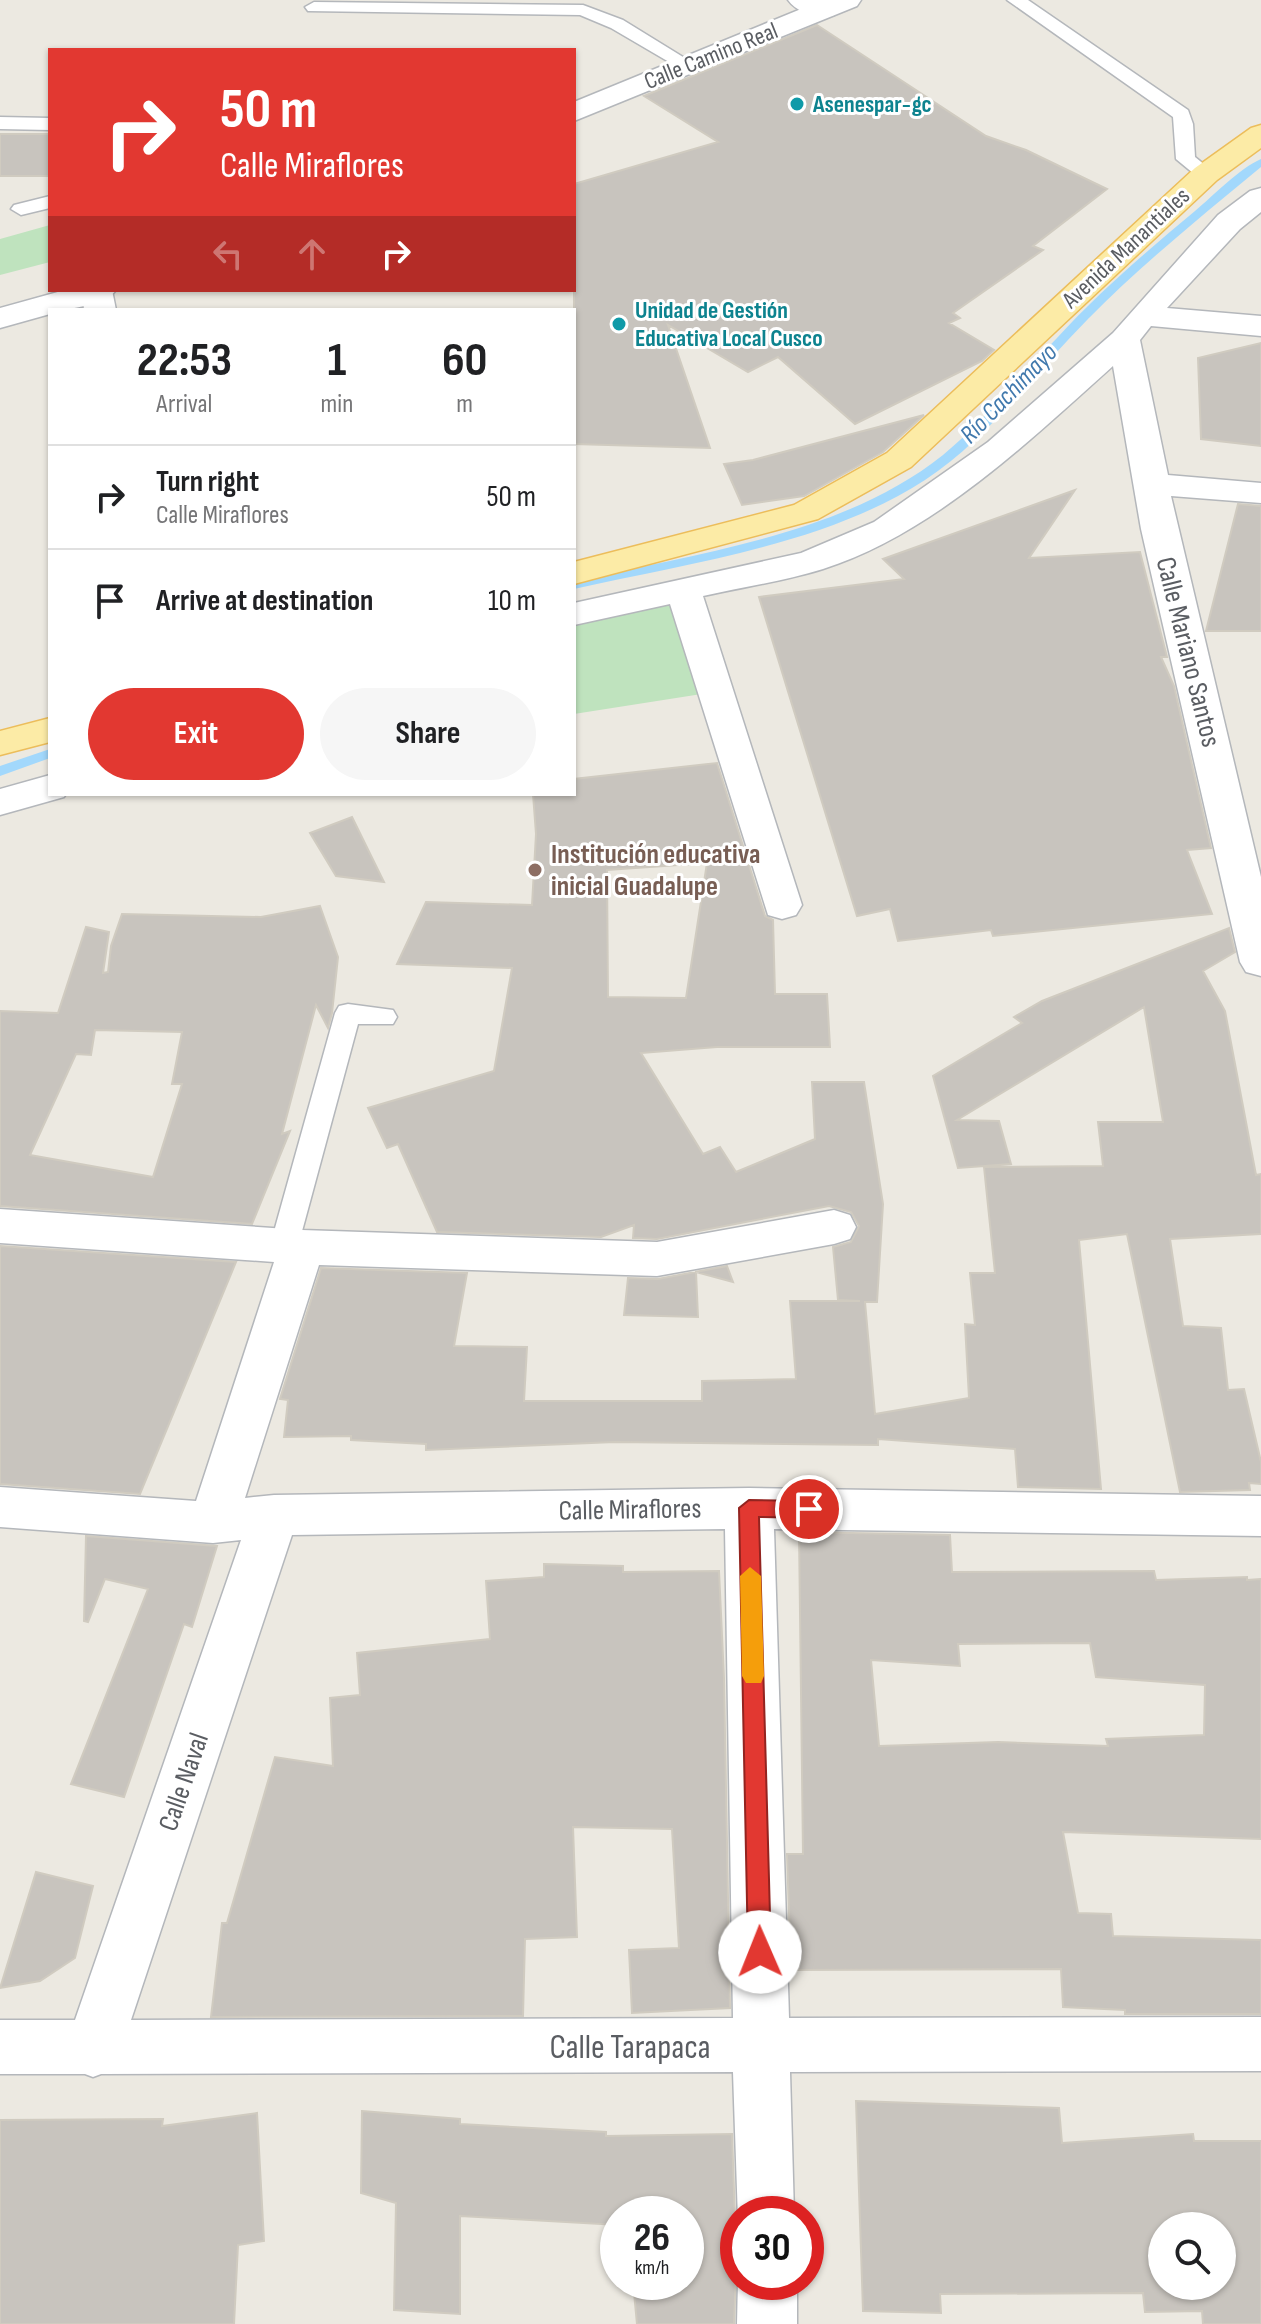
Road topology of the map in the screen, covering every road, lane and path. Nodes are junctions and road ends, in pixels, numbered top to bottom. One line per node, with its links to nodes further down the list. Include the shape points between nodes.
1 (1016, 0): 9 (lane, via 1181,114 1186,159)
2 (824, 3): 4 (street, Calle Camino Real)
3 (314, 7): 4 (lane, via 583,10)
4 (687, 65): 5 (street, Calle Camino Real)
5 (576, 111)
6 (0, 123): 7 (lane)
7 (48, 124)
8 (1261, 134): 9 (main road, Avenida Manantiales)
9 (1206, 174): 19 (main road, Avenida Manantiales, via 899,460 806,512)
10 (1261, 197): 16 (street, Avenida Manantiales, via 1229,222)
11 (48, 202): 12 (lane)
12 (21, 209)
13 (92, 292): 14 (street)
14 (0, 318)
15 (1261, 326): 16 (street)
16 (1133, 328): 17 (street, Calle Mariano Santos); 20 (street, Avenida Manantiales, via 1000,449 886,529 812,561)
17 (1153, 484): 18 (street); 27 (street, Calle Mariano Santos, via 1159,529)
18 (1261, 493)
19 (576, 572)
20 (684, 592): 21 (street, Avenida Manantiales); 26 (street)
21 (576, 614)
22 (48, 731): 23 (main road)
23 (0, 743)
24 (48, 789): 25 (street)
25 (0, 802)
26 (782, 905)
27 (1259, 943)
28 (384, 1017): 31 (lane, via 348,1013)
29 (0, 1226): 31 (street)
30 (834, 1227): 31 (street, via 657,1259)
31 (293, 1247): 36 (street)
32 (0, 1507): 36 (street, Calle Miraflores)
33 (749, 1508): 34 (street, Calle Miraflores); 35 (street, Calle Miraflores); 39 (street)
34 (274, 1515): 36 (street, Calle Miraflores); 40 (street, Calle Naval)
35 (1261, 1516)
36 (213, 1523)
37 (1261, 2044): 39 (street, Calle Tarapaca)
38 (0, 2047): 40 (street, Calle Tarapaca)
39 (762, 2047): 40 (street, Calle Tarapaca); 41 (street)
40 (93, 2050)
41 (765, 2196)
42 (767, 2300): 43 (street)
43 (767, 2324)

